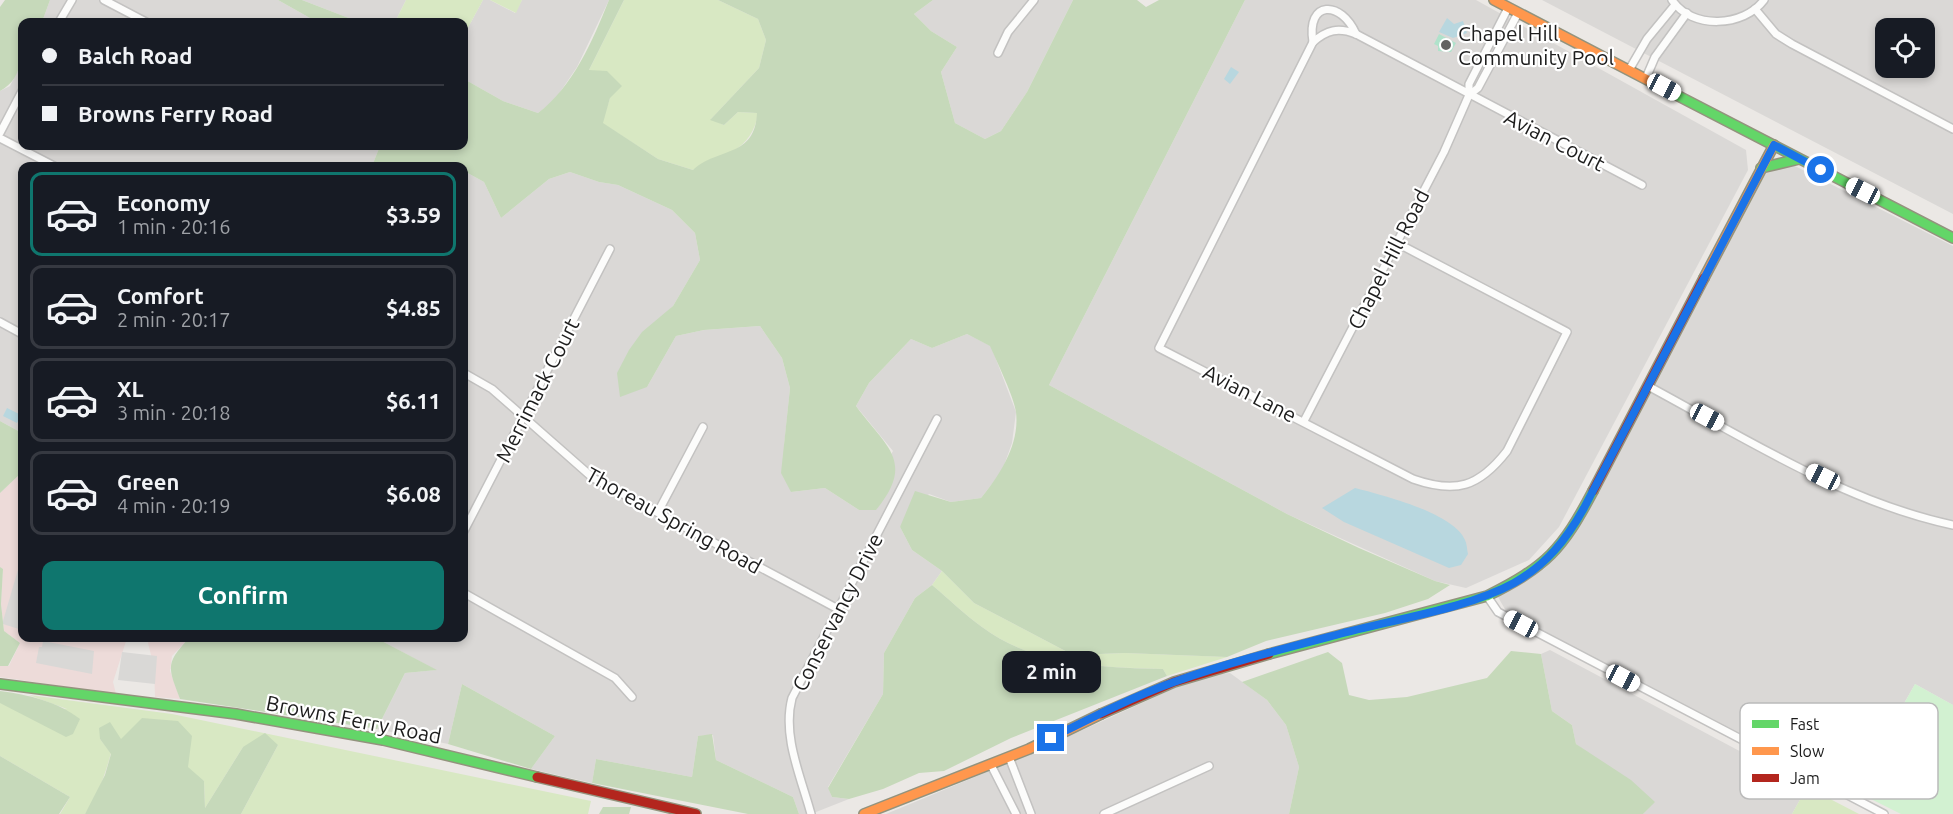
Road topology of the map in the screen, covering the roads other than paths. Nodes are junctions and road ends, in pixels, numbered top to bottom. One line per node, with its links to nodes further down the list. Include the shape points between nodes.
1 (72, 0): 13 (street)
2 (104, 0): 14 (street)
3 (1034, 0): 17 (street, via 1008,32)
4 (1494, 0): 9 (street)
5 (1764, 0): 10 (street)
6 (1333, 1): 16 (street, via 1321,4 1314,12)
7 (1674, 2): 12 (street); 18 (street)
8 (1343, 4): 15 (street)
9 (1508, 8): 11 (street); 20 (street, Chapel Hill Road, via 1468,84)
10 (1755, 9): 12 (street, via 1727,21); 22 (street, via 1776,34 1792,44)
11 (1518, 13): 18 (street); 20 (street, Chapel Hill Road, via 1478,88)
12 (1687, 14): 19 (street, via 1659,50)
13 (62, 18)
14 (138, 18)
15 (1356, 34): 16 (street, via 1333,30); 20 (street)
16 (1313, 42): 40 (street, Avian Lane, via 1159,348)
17 (999, 53)
18 (1629, 69): 19 (street)
19 (1646, 78): 25 (street)
20 (1469, 95): 30 (street, Avian Court); 32 (street, Chapel Hill Road)
21 (18, 99): 23 (street)
22 (1953, 129)
23 (0, 135): 24 (street)
24 (18, 145)
25 (1774, 145): 27 (street); 29 (street)
26 (26, 150): 28 (street)
27 (1799, 159): 29 (street); 31 (street)
28 (47, 162)
29 (1761, 168): 37 (street)
30 (1642, 185)
31 (1953, 238)
32 (1396, 243): 40 (street, Chapel Hill Road); 40 (street, Avian Lane, via 1563,328 1567,332 1562,346 1507,451 1479,480 1458,487 1444,488 1413,478)
33 (610, 249): 38 (street, Merrimack Court)
34 (0, 322): 35 (street)
35 (18, 332)
36 (468, 375): 38 (street, Thoreau Spring Road, via 492,389)
37 (1648, 386): 44 (street, via 1880,505); 45 (street, via 1566,539 1550,558)
38 (524, 416): 42 (street, Thoreau Spring Road, via 585,472); 43 (street, Merrimack Court)
39 (937, 419): 47 (street, Conservancy Drive)
40 (1304, 421)
41 (704, 428): 42 (street)
42 (658, 512): 47 (street, Thoreau Spring Road)
43 (468, 523)
44 (1953, 525)
45 (1486, 596): 50 (street, via 1498,612); 51 (street, via 1336,634 1174,682)
46 (468, 597): 49 (street, via 615,678)
47 (838, 609): 56 (street, Conservancy Drive, via 792,698 788,715 789,733)
48 (0, 684): 55 (street, Browns Ferry Road, via 236,714 383,740)
49 (632, 697)
50 (1740, 739)
51 (1009, 757): 52 (street); 59 (street)
52 (991, 765): 57 (street); 58 (street)
53 (1209, 766): 60 (street)
54 (1855, 799): 61 (street)
55 (696, 814)
56 (811, 814)
57 (864, 814)
58 (1016, 814)
59 (1031, 814)
60 (1104, 814)
61 (1884, 814)

